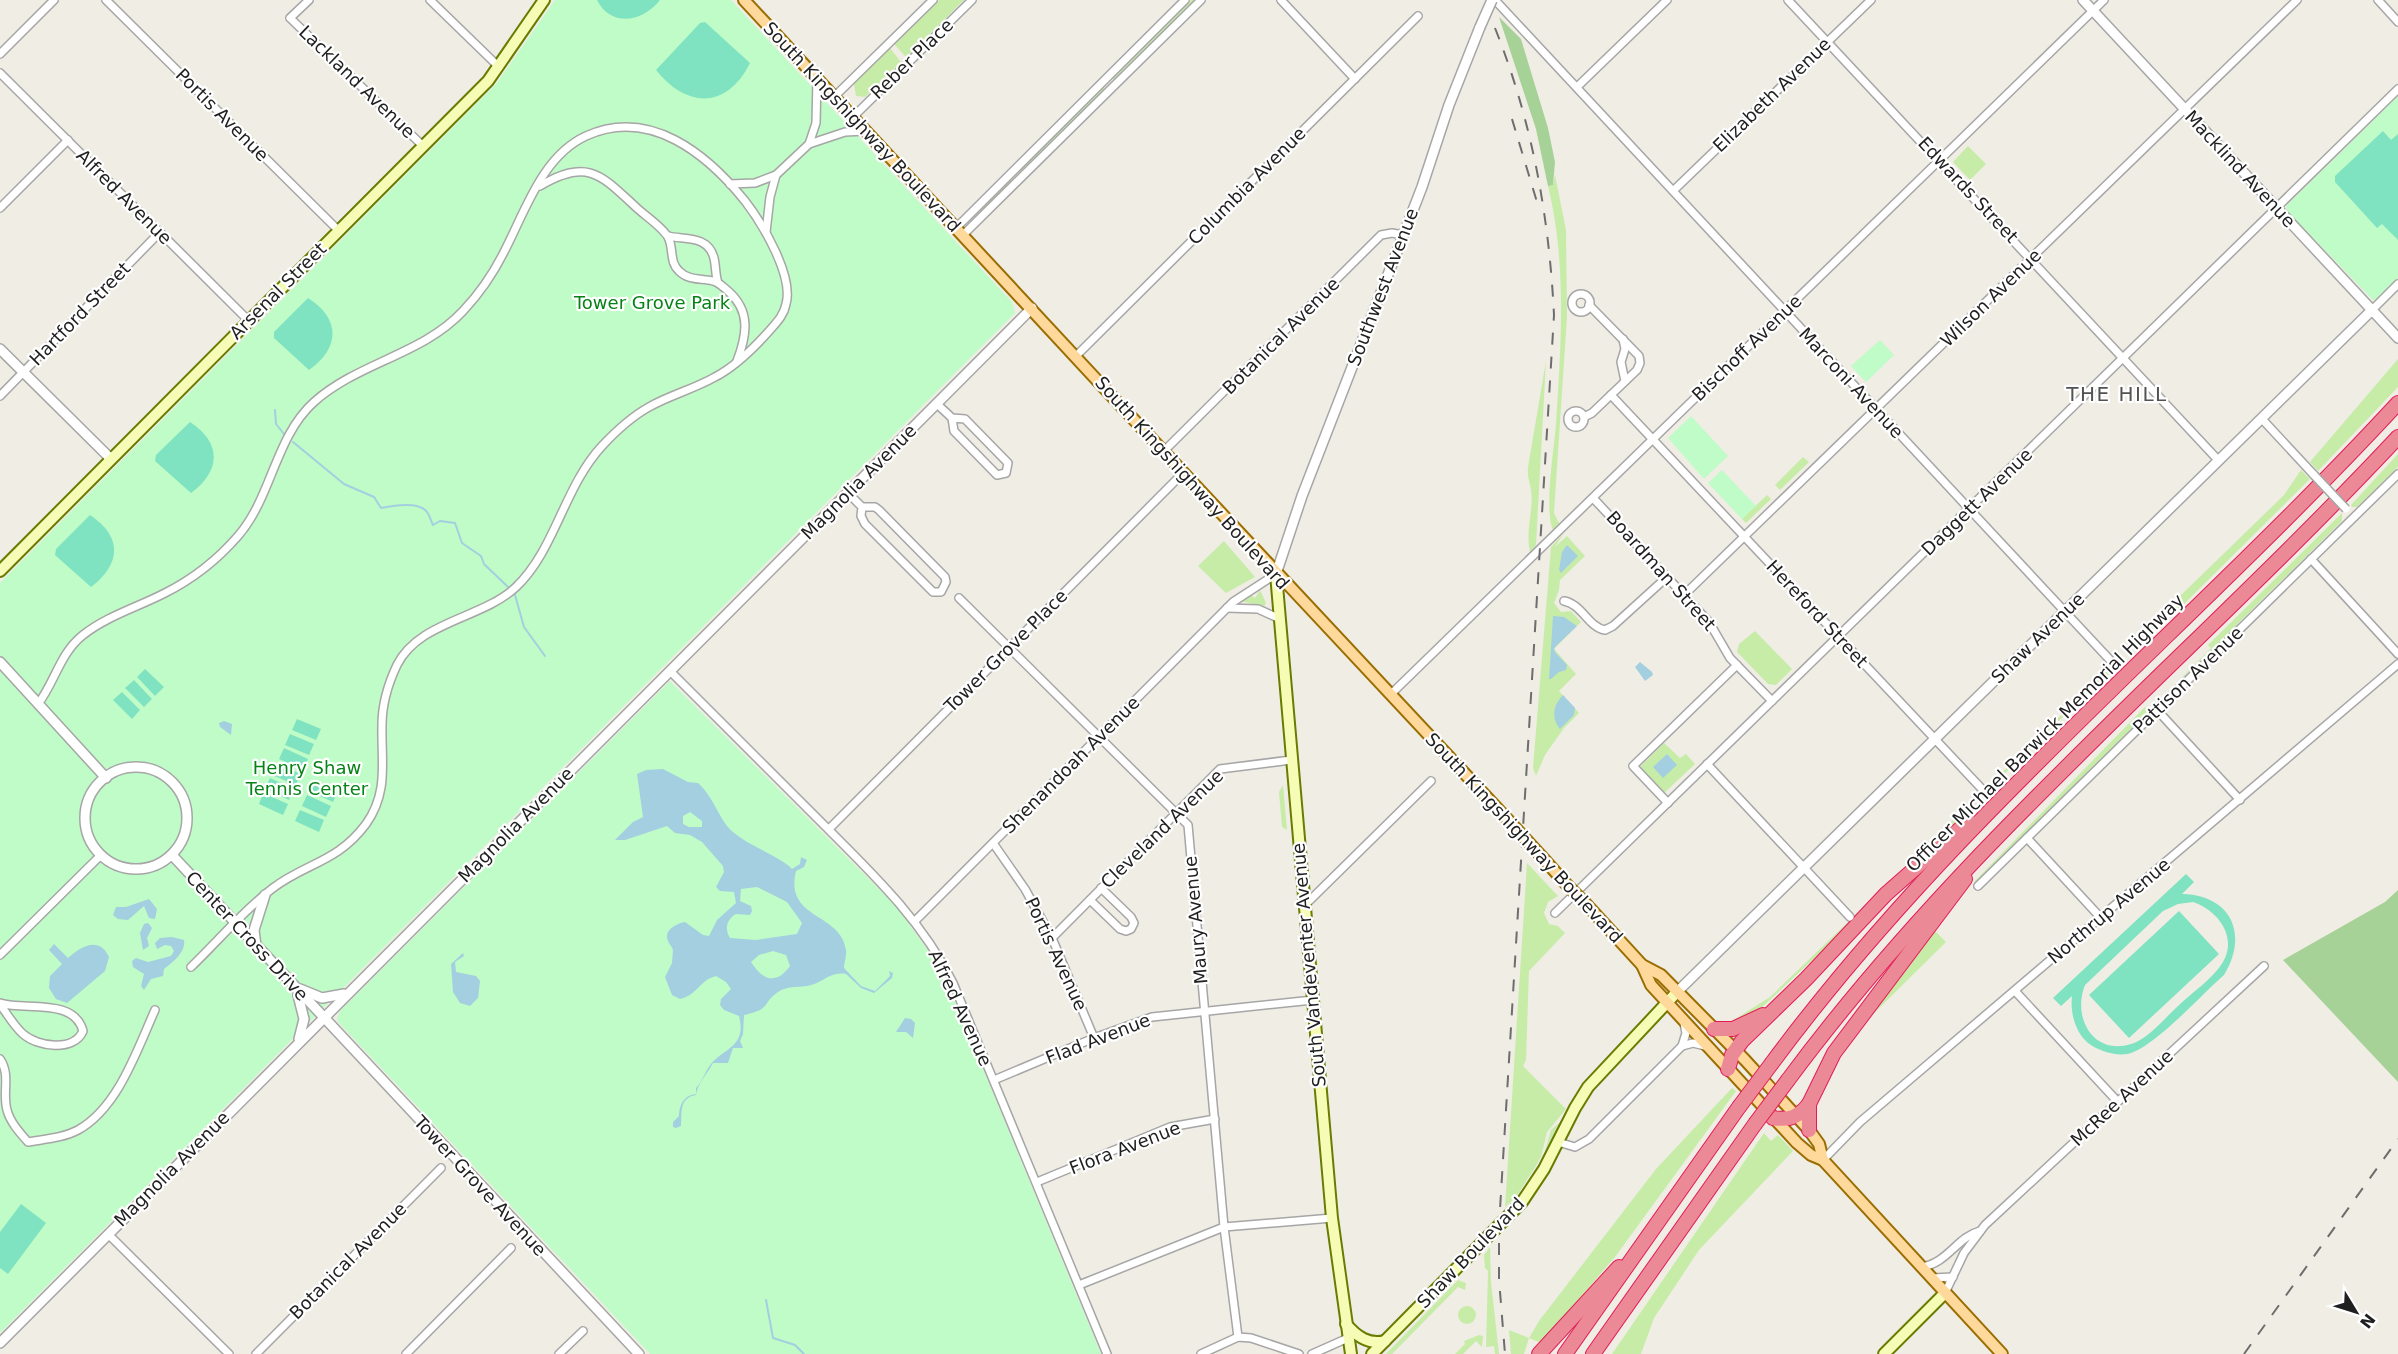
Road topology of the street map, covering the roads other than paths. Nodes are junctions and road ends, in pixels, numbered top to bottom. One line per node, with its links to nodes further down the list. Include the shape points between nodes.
1 (54, 0): 24 (street)
2 (106, 0): 47 (street, Portis Avenue)
3 (309, 0): 39 (street, Lackland Avenue, via 290,18)
4 (430, 0): 25 (street)
5 (544, 0): 25 (main road, Arsenal Street)
6 (744, 0): 27 (main road, South Kingshighway Boulevard)
7 (933, 0): 33 (street, Reber Place)
8 (972, 0): 35 (street, Reber Place)
9 (1185, 0): 29 (street)
10 (1201, 0): 30 (street)
11 (1281, 0): 28 (street)
12 (1494, 0): 31 (street, Marconi Avenue); 51 (street, Southwest Avenue, bridge, via 1453,92)
13 (1667, 0): 31 (street)
14 (1788, 0): 23 (street, Edwards Street)
15 (1871, 0): 23 (street, Elizabeth Avenue)
16 (2083, 0): 20 (street, Macklind Avenue)
17 (2104, 0): 20 (street, Bischoff Avenue)
18 (2297, 0): 34 (street, Wilson Avenue)
19 (2378, 0): 22 (street)
20 (2093, 11): 34 (street, Macklind Avenue); 40 (street, Bischoff Avenue)
21 (1418, 16): 28 (street, Columbia Avenue)
22 (2398, 22)
23 (1827, 42): 40 (street, Edwards Street); 44 (street, Elizabeth Avenue)
24 (0, 54)
25 (498, 67): 39 (main road, Arsenal Street)
26 (0, 73): 37 (street, Alfred Avenue)
27 (817, 79): 33 (main road, South Kingshighway Boulevard); 38 (street, via 816,123)
28 (1354, 79): 64 (street, Columbia Avenue)
29 (1105, 80): 30 (street); 50 (street)
30 (1113, 87): 50 (street)
31 (1577, 87): 44 (street, Marconi Avenue)
32 (2398, 89): 46 (street, Daggett Avenue)
33 (834, 97): 35 (main road, South Kingshighway Boulevard)
34 (2185, 109): 46 (street, Macklind Avenue); 53 (street, Wilson Avenue)
35 (853, 117): 36 (main road, South Kingshighway Boulevard)
36 (866, 131): 38 (street, via 845,132); 50 (main road, South Kingshighway Boulevard)
37 (68, 140): 45 (street); 48 (street, Alfred Avenue)
38 (809, 144): 41 (street)
39 (423, 146): 47 (main road, Arsenal Street)
40 (1940, 161): 53 (street, Edwards Street); 59 (street, Bischoff Avenue)
41 (776, 175): 42 (street, via 755,183); 49 (street)
42 (730, 184): 43 (street, via 688,145 659,133 625,128 599,132 576,142 559,156); 49 (street)
43 (537, 188): 52 (street, via 560,176 588,171 609,183); 110 (street, via 495,268 464,310 426,341 356,373 314,402 292,431 257,508 238,536 184,582 83,635 67,652)
44 (1674, 190): 59 (street, Marconi Avenue)
45 (0, 208)
46 (2277, 208): 58 (street, Macklind Avenue); 65 (street, Daggett Avenue)
47 (338, 230): 60 (main road, Arsenal Street)
48 (160, 232): 60 (street, Alfred Avenue); 67 (street, Hartford Street)
49 (766, 232): 66 (street, via 786,283 788,299 776,323)
50 (960, 232): 57 (main road, South Kingshighway Boulevard)
51 (1404, 235): 79 (street, Botanical Avenue, via 1381,236); 92 (street, Southwest Avenue, via 1310,474)
52 (668, 236): 54 (street, via 674,264 681,274); 54 (street, via 695,239 707,246 714,257)
53 (2031, 258): 65 (street, Edwards Street); 73 (street, Wilson Avenue)
54 (718, 283): 66 (street, via 740,302 745,313 745,336)
55 (2398, 284): 58 (street, Shaw Avenue)
56 (1589, 305): 62 (street)
57 (1032, 309): 64 (main road, South Kingshighway Boulevard); 72 (street, Magnolia Avenue)
58 (2372, 310): 61 (street, Macklind Avenue); 76 (street, Shaw Avenue)
59 (1785, 312): 73 (street, Marconi Avenue); 78 (street, Bischoff Avenue)
60 (249, 321): 80 (main road, Arsenal Street)
61 (2398, 338)
62 (1623, 339): 68 (street, via 1625,349 1620,362); 68 (street, via 1639,356 1639,367)
63 (0, 349): 67 (street)
64 (1076, 356): 79 (main road, South Kingshighway Boulevard)
65 (2123, 359): 81 (street, Edwards Street); 87 (street, Daggett Avenue)
66 (736, 364): 132 (street, via 650,407 618,430 582,471 520,583 406,651 384,702 383,785 373,813 361,831 338,852)
67 (23, 372): 70 (street, Hartford Street); 80 (street)
68 (1625, 381): 69 (street)
69 (1611, 395): 74 (street); 78 (street, Hereford Street)
70 (0, 396)
71 (2398, 403): 121 (highway, Officer Michael Barwick Memorial Highway, via 2303,503)
72 (938, 404): 75 (street); 84 (street, Magnolia Avenue)
73 (1876, 410): 87 (street, Marconi Avenue); 89 (street, Wilson Avenue)
74 (1584, 417)
75 (952, 418): 75 (street, via 952,429 961,439 997,475 1006,473 1010,466 965,419)
76 (2262, 419): 81 (street, Shaw Avenue); 88 (street, bridge)
77 (2398, 437): 124 (highway, via 2310,529)
78 (1654, 438): 85 (street, Bischoff Avenue); 89 (street, Hereford Street)
79 (1164, 451): 82 (main road, South Kingshighway Boulevard)
80 (111, 459): 91 (main road, Arsenal Street)
81 (2218, 461): 98 (street, Shaw Avenue)
82 (1184, 472): 92 (main road, South Kingshighway Boulevard); 101 (street, Tower Grove Place)
83 (2398, 474): 88 (street, Pattison Avenue)
84 (848, 493): 86 (street); 107 (street, Magnolia Avenue)
85 (1593, 498): 93 (street, Boardman Street); 108 (street, Bischoff Avenue)
86 (862, 507): 86 (street, via 865,524 933,592 940,592 945,577 879,510)
87 (1970, 509): 98 (street, Marconi Avenue); 100 (street, Daggett Avenue)
88 (2353, 517): 90 (street, Pattison Avenue)
89 (1746, 537): 94 (street, Wilson Avenue); 100 (street, Hereford Street)
90 (2311, 559): 102 (street); 111 (street, Pattison Avenue)
91 (0, 572)
92 (1276, 574): 97 (street, Shenandoah Avenue); 99 (main road, South Vandeventer Avenue); 108 (main road, South Kingshighway Boulevard)
93 (1667, 577): 94 (street, Boardman Street); 96 (street, via 1605,630)
94 (1684, 595): 106 (street, Boardman Street, via 1715,629)
95 (959, 598): 101 (street, Maury Avenue)
96 (1564, 601)
97 (1227, 608): 99 (street, via 1258,609); 112 (street, Shenandoah Avenue)
98 (2066, 611): 103 (street, Marconi Avenue); 113 (street, Shaw Avenue)
99 (1278, 618): 114 (main road, South Vandeventer Avenue)
100 (1839, 636): 109 (street, Daggett Avenue); 113 (street, Hereford Street)
101 (1009, 648): 112 (street, Maury Avenue); 123 (street, Tower Grove Place)
102 (2398, 654)
103 (2110, 660)
104 (0, 662): 110 (street)
105 (2398, 664): 119 (street, Northrup Avenue)
106 (1737, 665): 109 (street, Boardman Street); 120 (street, via 1633,766)
107 (670, 671): 123 (street, Alfred Avenue); 148 (street, Magnolia Avenue)
108 (1390, 695): 143 (main road, South Kingshighway Boulevard, bridge)
109 (1772, 701): 115 (street, Daggett Avenue)
110 (38, 704): 116 (street)
111 (2157, 710): 119 (street); 125 (street, Pattison Avenue)
112 (1099, 737): 122 (street, Maury Avenue); 126 (street, Shenandoah Avenue)
113 (1935, 739): 118 (street, Hereford Street); 129 (street, Shaw Avenue)
114 (1291, 760): 122 (street, Cleveland Avenue, via 1225,767); 134 (main road, South Vandeventer Avenue)
115 (1707, 764): 120 (street, Daggett Avenue); 129 (street)
116 (106, 778): 127 (street, via 92,795 86,814 90,838); 128 (street, Center Cross Drive, via 123,770 141,768 158,772 175,786 184,801 187,823)
117 (1431, 781): 134 (street)
118 (1981, 788)
119 (2240, 800): 137 (street, Northrup Avenue)
120 (1668, 803): 135 (street, Daggett Avenue)
121 (1990, 811): 153 (highway, via 1964,825 1895,885); 186 (highway, Officer Michael Barwick Memorial Highway, bridge, via 1893,913 1772,1063)
122 (1175, 812): 131 (street, Cleveland Avenue); 155 (street, Maury Avenue, via 1188,825)
123 (829, 830): 138 (street, Alfred Avenue)
124 (1994, 838): 170 (highway, via 1846,1035); 193 (highway, bridge, via 1883,960 1788,1080)
125 (2026, 838): 130 (street, Pattison Avenue); 137 (street)
126 (993, 843): 138 (street, Shenandoah Avenue); 140 (street, Portis Avenue)
127 (101, 855): 128 (street, Center Cross Drive, via 117,866 137,869 154,866); 142 (street)
128 (172, 855): 139 (street, Center Cross Drive)
129 (1804, 868): 136 (street); 149 (street, Shaw Avenue)
130 (1978, 886)
131 (1101, 888): 133 (street, Cleveland Avenue); 133 (street, via 1131,917 1131,929 1120,929)
132 (265, 895): 139 (street); 141 (street, via 254,930)
133 (1089, 900): 140 (street, Cleveland Avenue)
134 (1304, 906): 150 (main road, South Vandeventer Avenue)
135 (1555, 913)
136 (1850, 917)
137 (2101, 918): 147 (street, Northrup Avenue)
138 (915, 921): 166 (street, Alfred Avenue, via 945,968)
139 (235, 924): 141 (street, Center Cross Drive); 145 (street)
140 (1052, 938): 159 (street, Portis Avenue)
141 (256, 946): 146 (street, Center Cross Drive)
142 (0, 955)
143 (1642, 964): 149 (main road, South Kingshighway Boulevard, via 1656,971); 151 (main road, South Kingshighway Boulevard, via 1652,985)
144 (2264, 966): 169 (street, McRee Avenue)
145 (191, 967)
146 (293, 985): 148 (street, via 322,998); 156 (street, Center Cross Drive); 160 (street, via 304,1011)
147 (2015, 991): 169 (street); 178 (street, Northrup Avenue, via 1860,1122)
148 (349, 992): 156 (street, Magnolia Avenue)
149 (1677, 992): 151 (main road, Shaw Boulevard); 158 (main road, South Kingshighway Boulevard)
150 (1312, 1000): 155 (street, Flad Avenue); 181 (main road, South Vandeventer Avenue)
151 (1668, 1003): 157 (main road, South Kingshighway Boulevard); 177 (main road, Shaw Boulevard, via 1598,1075)
152 (0, 1004): 152 (street, via 24,1035 39,1043 68,1044 83,1031 77,1020 59,1010)
153 (1776, 1009): 158 (highway, via 1733,1029); 163 (highway)
154 (155, 1010): 172 (street, via 130,1068 92,1119 70,1133 28,1142)
155 (1204, 1011): 159 (street, Flad Avenue, via 1152,1017); 175 (street, Maury Avenue)
156 (323, 1018): 160 (street, Magnolia Avenue); 204 (street, Tower Grove Avenue)
157 (1684, 1021): 161 (street, via 1686,1034); 162 (main road, South Kingshighway Boulevard)
158 (1714, 1029): 163 (main road, South Kingshighway Boulevard)
159 (1094, 1038): 166 (street, Flad Avenue)
160 (298, 1043): 184 (street, Magnolia Avenue)
161 (1682, 1046): 162 (street, via 1693,1043); 177 (street, via 1585,1142 1575,1147)
162 (1708, 1047): 165 (main road, South Kingshighway Boulevard)
163 (1735, 1050): 165 (highway); 173 (main road, South Kingshighway Boulevard)
164 (0, 1059): 167 (street)
165 (1728, 1069): 174 (main road, South Kingshighway Boulevard)
166 (994, 1080): 180 (street, Alfred Avenue)
167 (6, 1085): 168 (street); 172 (street)
168 (0, 1094)
169 (2117, 1101): 183 (street, McRee Avenue)
170 (1809, 1104): 173 (highway); 176 (highway)
171 (0, 1108): 172 (street)
172 (8, 1114)
173 (1797, 1116): 174 (highway); 176 (main road, South Kingshighway Boulevard)
174 (1773, 1118): 178 (main road, South Kingshighway Boulevard, via 1805,1150)
175 (1215, 1119): 180 (street, Flora Avenue, via 1170,1126); 182 (street, Maury Avenue)
176 (1809, 1130): 178 (main road, South Kingshighway Boulevard, via 1819,1144)
177 (1558, 1142): 197 (main road, Shaw Boulevard, via 1522,1202)
178 (1823, 1160): 187 (main road, South Kingshighway Boulevard)
179 (441, 1168): 201 (street, Botanical Avenue)
180 (1037, 1182): 190 (street, Alfred Avenue)
181 (1332, 1218): 182 (street); 192 (main road, South Vandeventer Avenue)
182 (1224, 1227): 190 (street); 195 (street, Maury Avenue)
183 (1980, 1231): 187 (street, McRee Avenue, via 1942,1260); 189 (street, McRee Avenue)
184 (108, 1234): 198 (street, Magnolia Avenue); 200 (street)
185 (511, 1248): 202 (street)
186 (1639, 1250): 199 (highway, via 1604,1282); 211 (highway)
187 (1921, 1267): 188 (main road, South Kingshighway Boulevard)
188 (1930, 1277): 189 (street); 191 (main road, South Kingshighway Boulevard)
189 (1953, 1277): 191 (street, McRee Avenue)
190 (1079, 1285): 205 (street, Alfred Avenue)
191 (1945, 1293): 214 (main road, McRee Avenue); 215 (main road, South Kingshighway Boulevard)
192 (1346, 1324): 196 (main road, South Vandeventer Avenue); 197 (main road, via 1365,1340)
193 (1614, 1325): 212 (highway); 213 (highway)
194 (583, 1331): 203 (street)
195 (1238, 1337): 206 (street); 207 (street)
196 (1348, 1338): 208 (street); 209 (main road, South Vandeventer Avenue)
197 (1385, 1341): 210 (main road, Shaw Boulevard)
198 (0, 1343)
199 (1540, 1353)
200 (229, 1354)
201 (255, 1354)
202 (406, 1354)
203 (559, 1354)
204 (639, 1354)
205 (1107, 1354)
206 (1201, 1354)
207 (1299, 1354)
208 (1312, 1354)
209 (1350, 1354)
210 (1372, 1354)
211 (1565, 1354)
212 (1593, 1354)
213 (1599, 1354)
214 (1884, 1354)
215 (2002, 1354)

